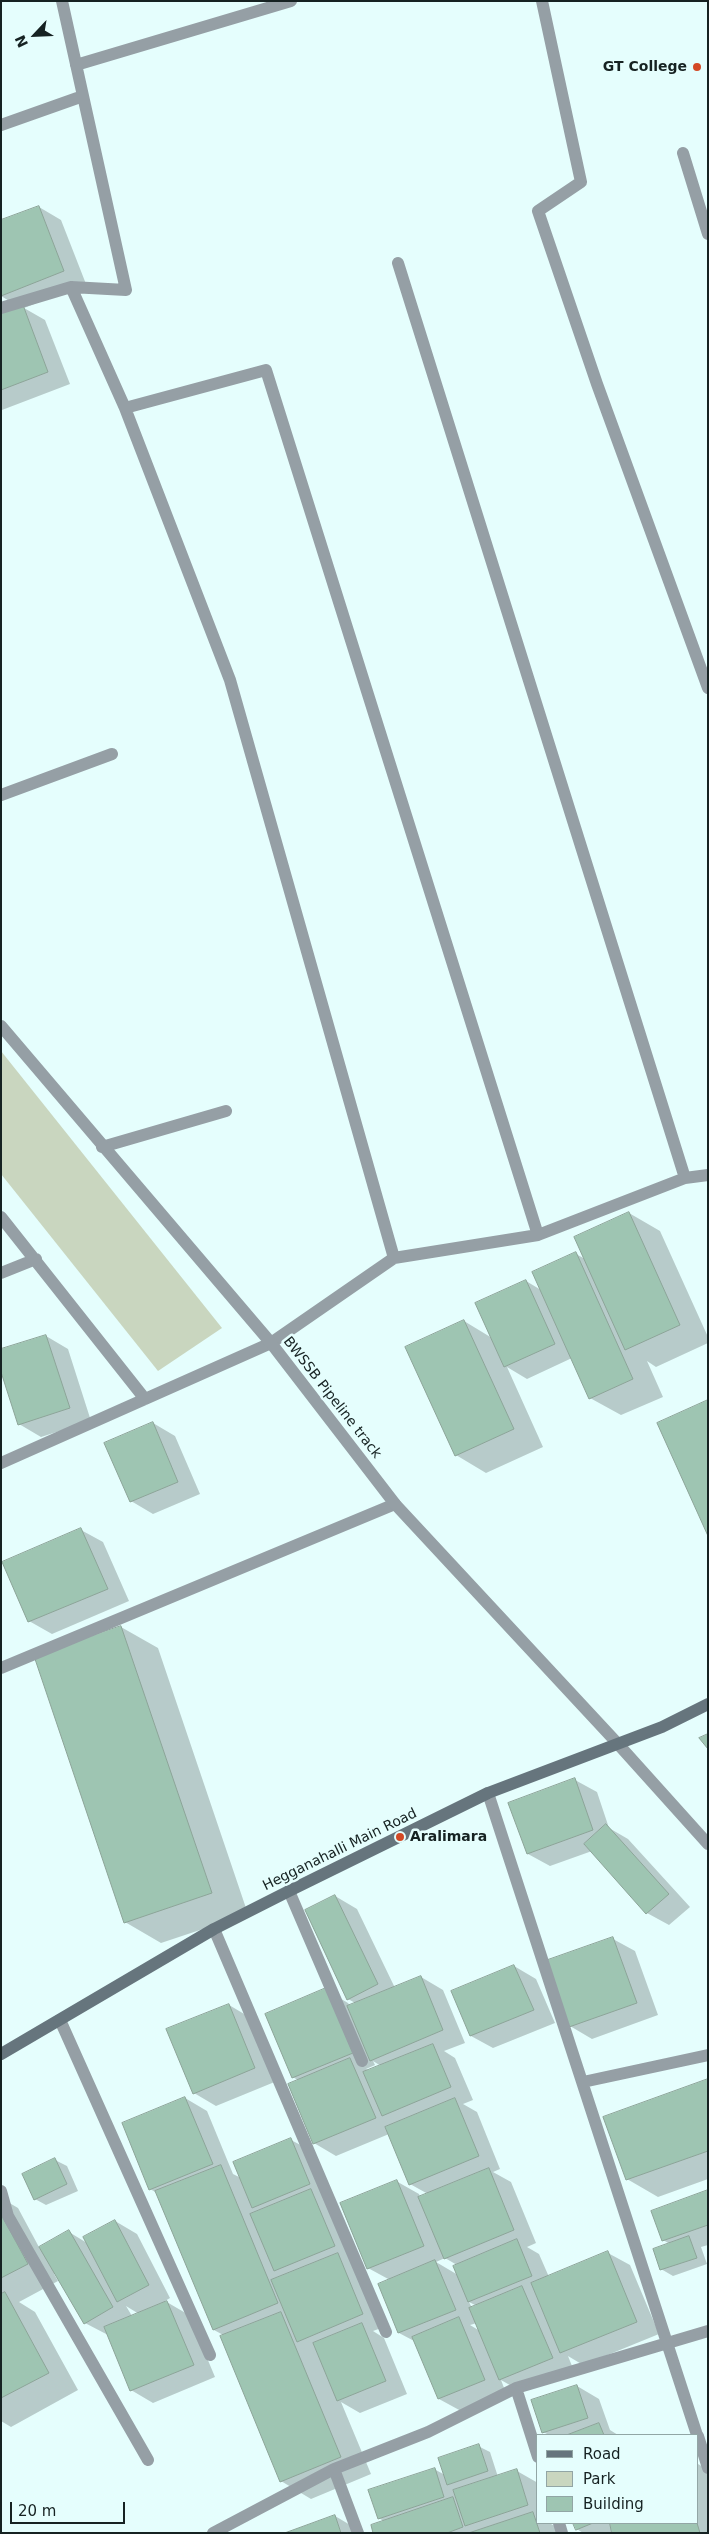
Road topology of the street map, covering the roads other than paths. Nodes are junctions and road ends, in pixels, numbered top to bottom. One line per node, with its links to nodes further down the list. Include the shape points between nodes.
1 (62, 1): 4 (street)
2 (291, 1): 4 (street)
3 (542, 1): 13 (street, via 581,182 538,211 597,384)
4 (76, 65): 5 (street)
5 (83, 96): 6 (street); 10 (street, via 126,290)
6 (1, 125)
7 (683, 153): 8 (street)
8 (708, 234)
9 (398, 263): 20 (street)
10 (71, 287): 11 (street); 12 (street)
11 (1, 308)
12 (125, 408): 22 (street, via 266,370); 23 (street, via 230,680)
13 (708, 688)
14 (112, 754): 15 (street)
15 (1, 795)
16 (1, 1026): 18 (street)
17 (226, 1111): 18 (street)
18 (102, 1147): 26 (street)
19 (708, 1175): 20 (street)
20 (685, 1178): 22 (street)
21 (1, 1216): 24 (street)
22 (538, 1235): 23 (street)
23 (394, 1258): 26 (street)
24 (36, 1259): 25 (street); 27 (street)
25 (1, 1273)
26 (271, 1343): 27 (street, BWSSB Pipeline track); 29 (street, BWSSB Pipeline track)
27 (146, 1399): 28 (street, BWSSB Pipeline track)
28 (1, 1463)
29 (395, 1504): 30 (street); 32 (street, BWSSB Pipeline track)
30 (1, 1668)
31 (708, 1704): 32 (main road, Hegganahalli Main Road)
32 (618, 1744): 33 (main road, Hegganahalli Main Road); 34 (street)
33 (488, 1793): 35 (main road, Hegganahalli Main Road); 41 (street)
34 (708, 1844)
35 (289, 1891): 36 (main road, Hegganahalli Main Road); 40 (street)
36 (214, 1929): 37 (main road, Hegganahalli Main Road); 44 (street)
37 (60, 2020): 38 (main road, Hegganahalli Main Road); 46 (street)
38 (1, 2054)
39 (708, 2055): 41 (street)
40 (362, 2061)
41 (582, 2082): 45 (street)
42 (1, 2192): 51 (street, via 12,2224)
43 (708, 2331): 45 (street)
44 (386, 2332)
45 (668, 2343): 47 (street); 48 (street)
46 (210, 2355)
47 (516, 2388): 50 (street); 53 (street, via 428,2432)
48 (697, 2434)
49 (699, 2439): 52 (street)
50 (536, 2451)
51 (148, 2460)
52 (708, 2468)
53 (334, 2469): 54 (street); 55 (street)
54 (213, 2533)
55 (358, 2533)

